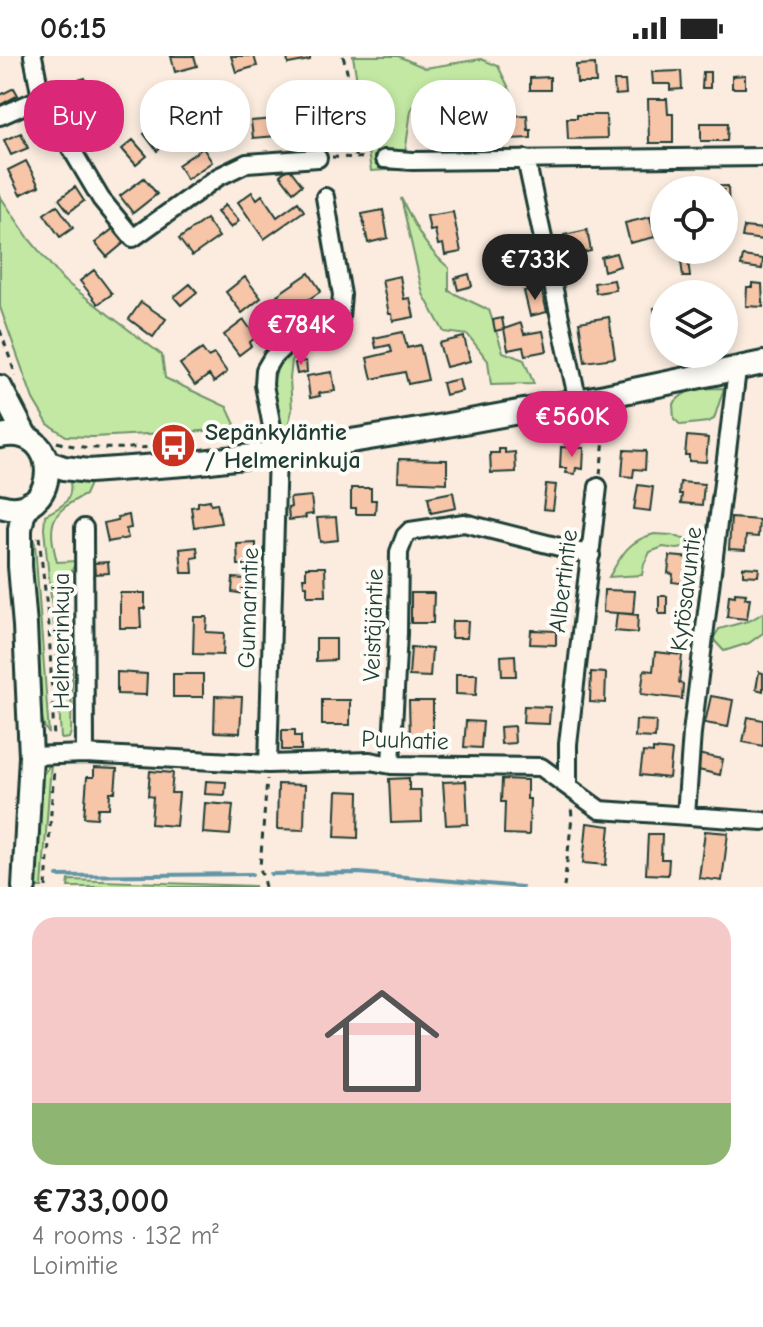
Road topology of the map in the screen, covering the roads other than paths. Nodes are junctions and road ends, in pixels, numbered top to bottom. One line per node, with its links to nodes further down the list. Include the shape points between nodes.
1 (33, 56): 2 (street)
2 (38, 80)
3 (24, 105): 4 (street)
4 (0, 116)
5 (72, 152): 7 (street, via 133,238 218,177 247,163)
6 (763, 157): 9 (street)
7 (318, 158)
8 (384, 159): 9 (street)
9 (526, 159): 14 (street)
10 (325, 197): 17 (street, Gunnarintie, via 342,295 340,317 290,341 265,370)
11 (763, 363): 12 (main road)
12 (737, 370): 14 (main road); 31 (street, Kytösavuntie)
13 (9, 385): 16 (main road)
14 (580, 399): 17 (main road)
15 (0, 436): 16 (main road)
16 (26, 437): 18 (main road)
17 (277, 453): 19 (main road); 28 (street, Gunnarintie)
18 (47, 462): 19 (main road); 21 (main road, via 47,481)
19 (89, 471): 21 (main road)
20 (598, 487): 24 (street, Albertintie)
21 (36, 498): 22 (main road); 25 (main road, via 20,524)
22 (0, 509): 25 (main road)
23 (84, 528): 26 (street, Helmerinkuja)
24 (591, 555): 29 (street, Veistäjäntie, via 464,523 405,536 399,552); 30 (street, Albertintie, via 568,744)
25 (20, 566): 27 (main road)
26 (85, 754): 27 (street, Puuhatie); 28 (street, Puuhatie)
27 (31, 756): 33 (main road)
28 (268, 764): 29 (street, Puuhatie)
29 (391, 765): 30 (street, Puuhatie, via 541,767)
30 (568, 785): 31 (street, Puuhatie, via 600,810)
31 (686, 815): 32 (street, Puuhatie)
32 (763, 821)
33 (24, 887)

